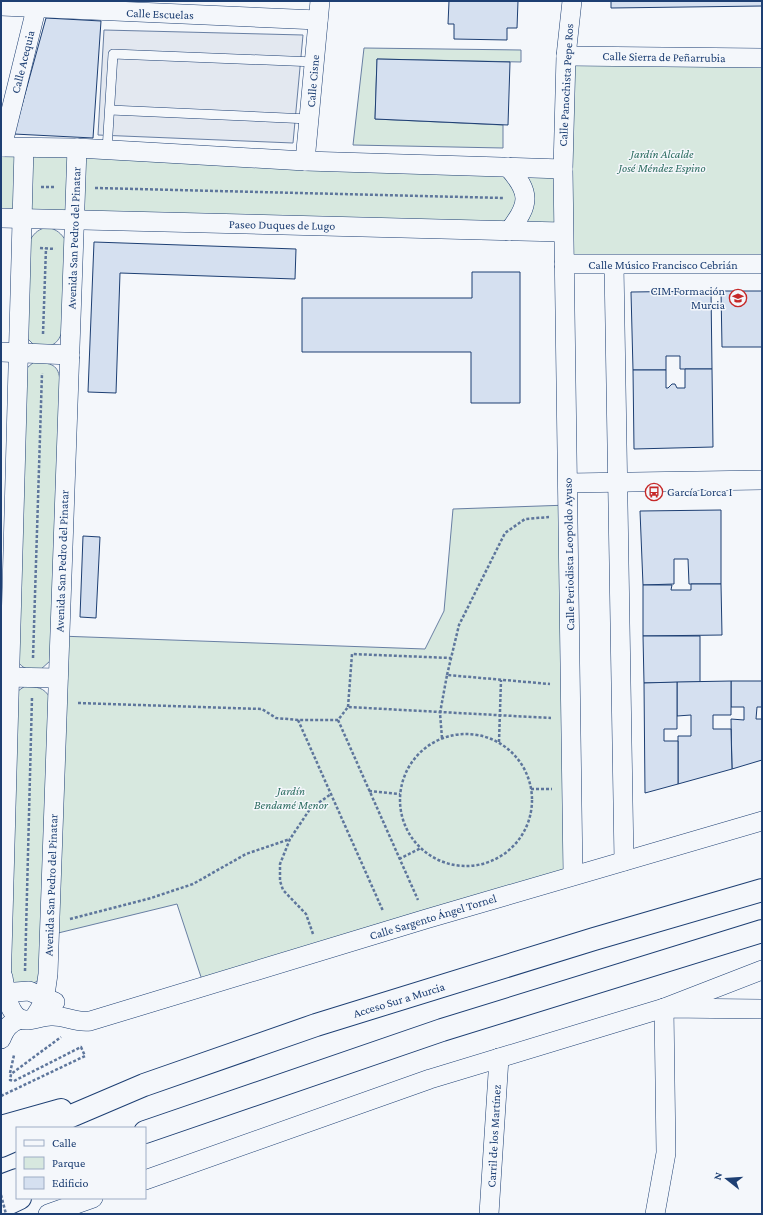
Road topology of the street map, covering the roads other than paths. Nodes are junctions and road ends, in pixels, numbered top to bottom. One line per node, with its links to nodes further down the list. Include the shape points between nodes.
1 (320, 1): 5 (street, Calle Cisne)
2 (572, 1): 6 (street, Calle Panochista Pepe Ros)
3 (37, 5): 4 (street, Calle Escuelas); 5 (street, Calle Escuelas); 11 (street, Calle Acequia)
4 (1, 6)
5 (318, 20): 8 (street, Calle Cisne)
6 (566, 56): 7 (street, Calle Sierra de Peñarrubia); 17 (street, Calle Panochista Pepe Ros)
7 (762, 58)
8 (315, 62): 9 (lane, via 113,54); 10 (street, Calle Cisne)
9 (110, 110): 10 (lane); 14 (lane)
10 (309, 119): 15 (street, Calle Cisne)
11 (1, 147): 12 (street)
12 (24, 148): 13 (street); 19 (street)
13 (77, 148): 14 (street); 20 (street, Avenida San Pedro del Pinatar)
14 (107, 150): 15 (street)
15 (305, 161): 16 (street)
16 (508, 167): 17 (street); 21 (street, via 522,183 525,198 521,216)
17 (563, 169): 22 (street, Calle Panochista Pepe Ros)
18 (1, 218): 19 (street, Paseo Duques de Lugo)
19 (22, 219): 20 (street, Paseo Duques de Lugo); 26 (street, via 19,331)
20 (74, 220): 21 (street, Paseo Duques de Lugo); 27 (street, Avenida San Pedro del Pinatar)
21 (509, 231): 22 (street, Paseo Duques de Lugo)
22 (563, 232): 23 (street, Calle Periodista Leopoldo Ayuso)
23 (564, 264): 25 (street, Calle Músico Francisco Cebrián); 29 (street, Calle Periodista Leopoldo Ayuso)
24 (762, 264): 25 (street, Calle Músico Francisco Cebrián)
25 (614, 265): 30 (street)
26 (9, 352): 27 (street); 31 (street, via 17,382)
27 (70, 355): 34 (street, Avenida San Pedro del Pinatar)
28 (762, 480): 30 (street)
29 (568, 483): 30 (street); 38 (street, Calle Periodista Leopoldo Ayuso)
30 (616, 483): 37 (street)
31 (7, 527): 32 (street)
32 (8, 555): 33 (street, via 9,653)
33 (5, 678): 34 (street); 35 (street, via 8,705)
34 (58, 678): 42 (street, Avenida San Pedro del Pinatar)
35 (3, 795): 43 (street)
36 (762, 821): 37 (street, Calle Sargento Ángel Tornel)
37 (624, 861): 38 (street, Calle Sargento Ángel Tornel)
38 (573, 875): 47 (street, Calle Sargento Ángel Tornel, via 104,1016)
39 (762, 890): 50 (highway, Acceso Sur a Murcia, via 316,1025)
40 (762, 931): 51 (highway, via 442,1030)
41 (762, 970): 44 (street)
42 (48, 974): 43 (street, Avenida San Pedro del Pinatar); 47 (street, via 53,989)
43 (18, 1000): 47 (street); 48 (street, via 10,1024)
44 (706, 1001): 45 (street); 46 (street)
45 (664, 1008): 49 (street); 66 (street, via 666,1154)
46 (762, 1010)
47 (75, 1015)
48 (1, 1039)
49 (499, 1058): 59 (street, via 430,1079); 65 (street, Carril de los Martínez)
50 (144, 1085): 52 (highway); 53 (highway, Acceso Sur a Murcia)
51 (180, 1120): 54 (highway); 55 (highway)
52 (1, 1127)
53 (45, 1127)
54 (146, 1132)
55 (146, 1137)
56 (16, 1139): 57 (highway)
57 (1, 1146)
58 (16, 1180): 60 (highway)
59 (146, 1180)
60 (1, 1186)
61 (18, 1199): 63 (highway)
62 (90, 1199): 64 (street)
63 (1, 1207)
64 (48, 1214)
65 (489, 1214)
66 (655, 1214)

